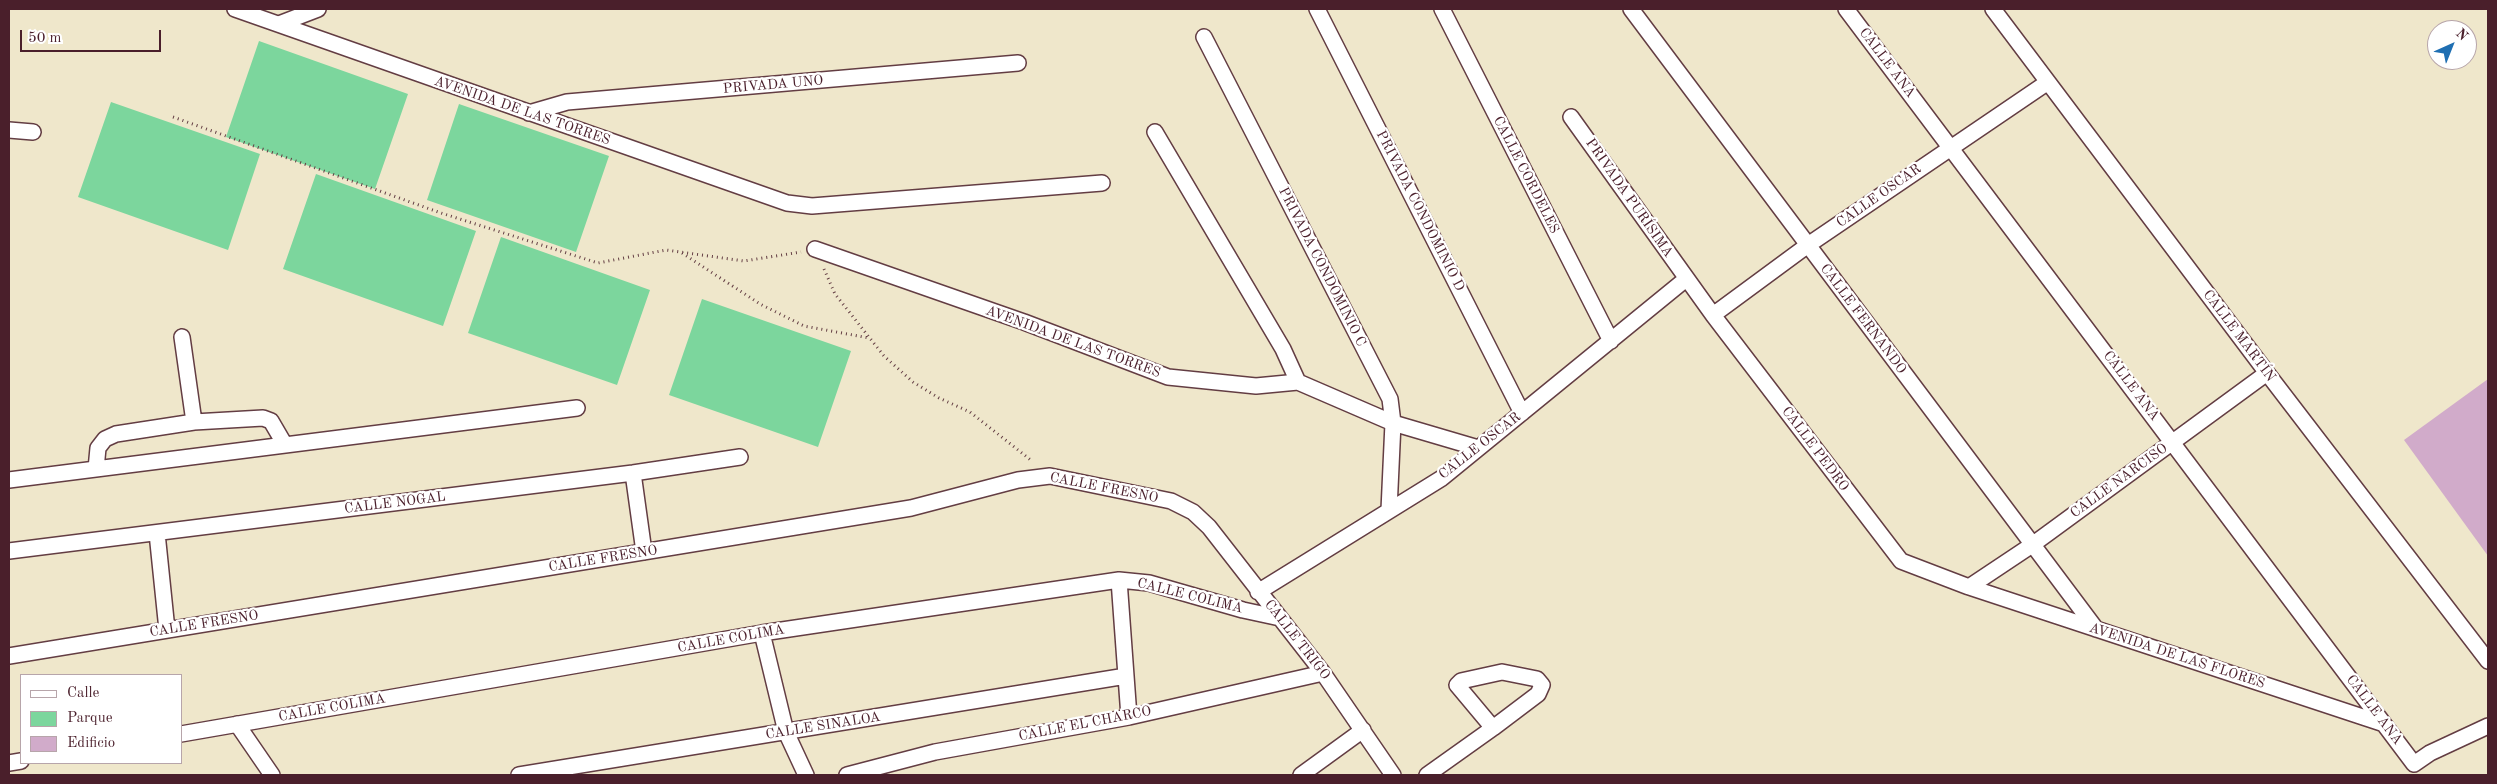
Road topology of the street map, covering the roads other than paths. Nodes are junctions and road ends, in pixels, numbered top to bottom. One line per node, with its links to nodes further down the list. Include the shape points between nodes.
1 (235, 9): 8 (street, AVENIDA DE LAS TORRES)
2 (318, 9): 8 (street)
3 (1318, 9): 28 (street, PRIVADA CONDOMINIO D)
4 (1442, 9): 24 (street, CALLE CORDELES)
5 (1631, 9): 19 (street, CALLE FERNANDO)
6 (1846, 9): 17 (street, CALLE ANA)
7 (1993, 9): 11 (street, CALLE MARTÍN)
8 (279, 24): 12 (street, AVENIDA DE LAS TORRES)
9 (1204, 37): 30 (street, PRIVADA CONDOMINIO C, via 1390,400)
10 (1018, 64): 12 (street, PRIVADA UNO, via 567,102)
11 (2048, 82): 17 (street, CALLE OSCAR); 25 (street, CALLE MARTÍN)
12 (529, 113): 18 (street, AVENIDA DE LAS TORRES, via 787,203 812,206)
13 (1571, 117): 21 (street, PRIVADA PURÍSIMA)
14 (9, 130): 15 (street)
15 (33, 132)
16 (1155, 132): 26 (street, via 1283,348)
17 (1951, 147): 19 (street, CALLE OSCAR); 31 (street, CALLE ANA)
18 (1102, 183)
19 (1808, 246): 22 (street, CALLE OSCAR); 41 (street, CALLE FERNANDO)
20 (815, 250): 26 (street, AVENIDA DE LAS TORRES, via 1024,322 1168,377 1256,386)
21 (1686, 279): 22 (street, CALLE PEDRO); 24 (street, CALLE OSCAR)
22 (1713, 315): 45 (street, CALLE PEDRO, via 1901,561)
23 (182, 337): 29 (street)
24 (1612, 341): 28 (street, CALLE OSCAR)
25 (2267, 374): 31 (street, CALLE NARCISO); 52 (street, CALLE MARTÍN)
26 (1298, 382): 30 (street, AVENIDA DE LAS TORRES)
27 (577, 408): 32 (street)
28 (1522, 413): 33 (street, CALLE OSCAR)
29 (194, 422): 32 (street, via 263,418 271,421); 35 (street, via 116,434 105,439 98,448)
30 (1393, 423): 33 (street, AVENIDA DE LAS TORRES); 38 (street, PRIVADA CONDOMINIO C)
31 (2173, 442): 41 (street, CALLE NARCISO); 57 (street, CALLE ANA)
32 (285, 445): 35 (street)
33 (1478, 448): 38 (street, CALLE OSCAR, via 1442,478)
34 (740, 457): 36 (street, CALLE NOGAL)
35 (96, 469): 37 (street)
36 (633, 473): 40 (street, CALLE NOGAL); 43 (street)
37 (9, 480)
38 (1389, 510): 46 (street, CALLE OSCAR)
39 (1193, 512): 43 (street, CALLE FRESNO, via 1171,501 1050,476 1018,480 911,508); 46 (street, CALLE TRIGO, via 1209,527)
40 (156, 533): 42 (street, CALLE NOGAL); 49 (street)
41 (2032, 544): 45 (street, CALLE NARCISO); 48 (street, CALLE FERNANDO)
42 (9, 551)
43 (644, 552): 49 (street, CALLE FRESNO)
44 (1119, 580): 47 (street, CALLE COLIMA, via 1149,583); 50 (street, CALLE COLIMA); 54 (street)
45 (1969, 587): 48 (street, AVENIDA DE LAS FLORES)
46 (1258, 592): 47 (street, CALLE TRIGO)
47 (1280, 618): 53 (street, CALLE TRIGO)
48 (2096, 629): 57 (street, AVENIDA DE LAS FLORES)
49 (167, 630): 51 (street, CALLE FRESNO)
50 (762, 633): 56 (street, CALLE COLIMA); 61 (street)
51 (9, 656)
52 (2488, 661)
53 (1323, 673): 55 (street, CALLE EL CHARCO); 60 (street, CALLE TRIGO)
54 (1126, 676): 55 (street); 61 (street, CALLE SINALOA)
55 (1129, 717): 67 (street, CALLE EL CHARCO, via 935,752)
56 (237, 724): 62 (street, CALLE COLIMA); 64 (street)
57 (2384, 724): 63 (street, CALLE ANA)
58 (2488, 726): 63 (street, via 2430,753)
59 (1493, 728): 59 (street, via 1538,694 1542,685 1537,679 1502,672 1461,681 1457,685); 70 (street)
60 (1364, 730): 68 (street); 69 (street, CALLE TRIGO)
61 (786, 732): 65 (street, CALLE SINALOA); 66 (street)
62 (182, 734)
63 (2412, 770)
64 (272, 775)
65 (519, 775)
66 (806, 775)
67 (847, 775)
68 (1301, 775)
69 (1393, 775)
70 (1428, 775)

